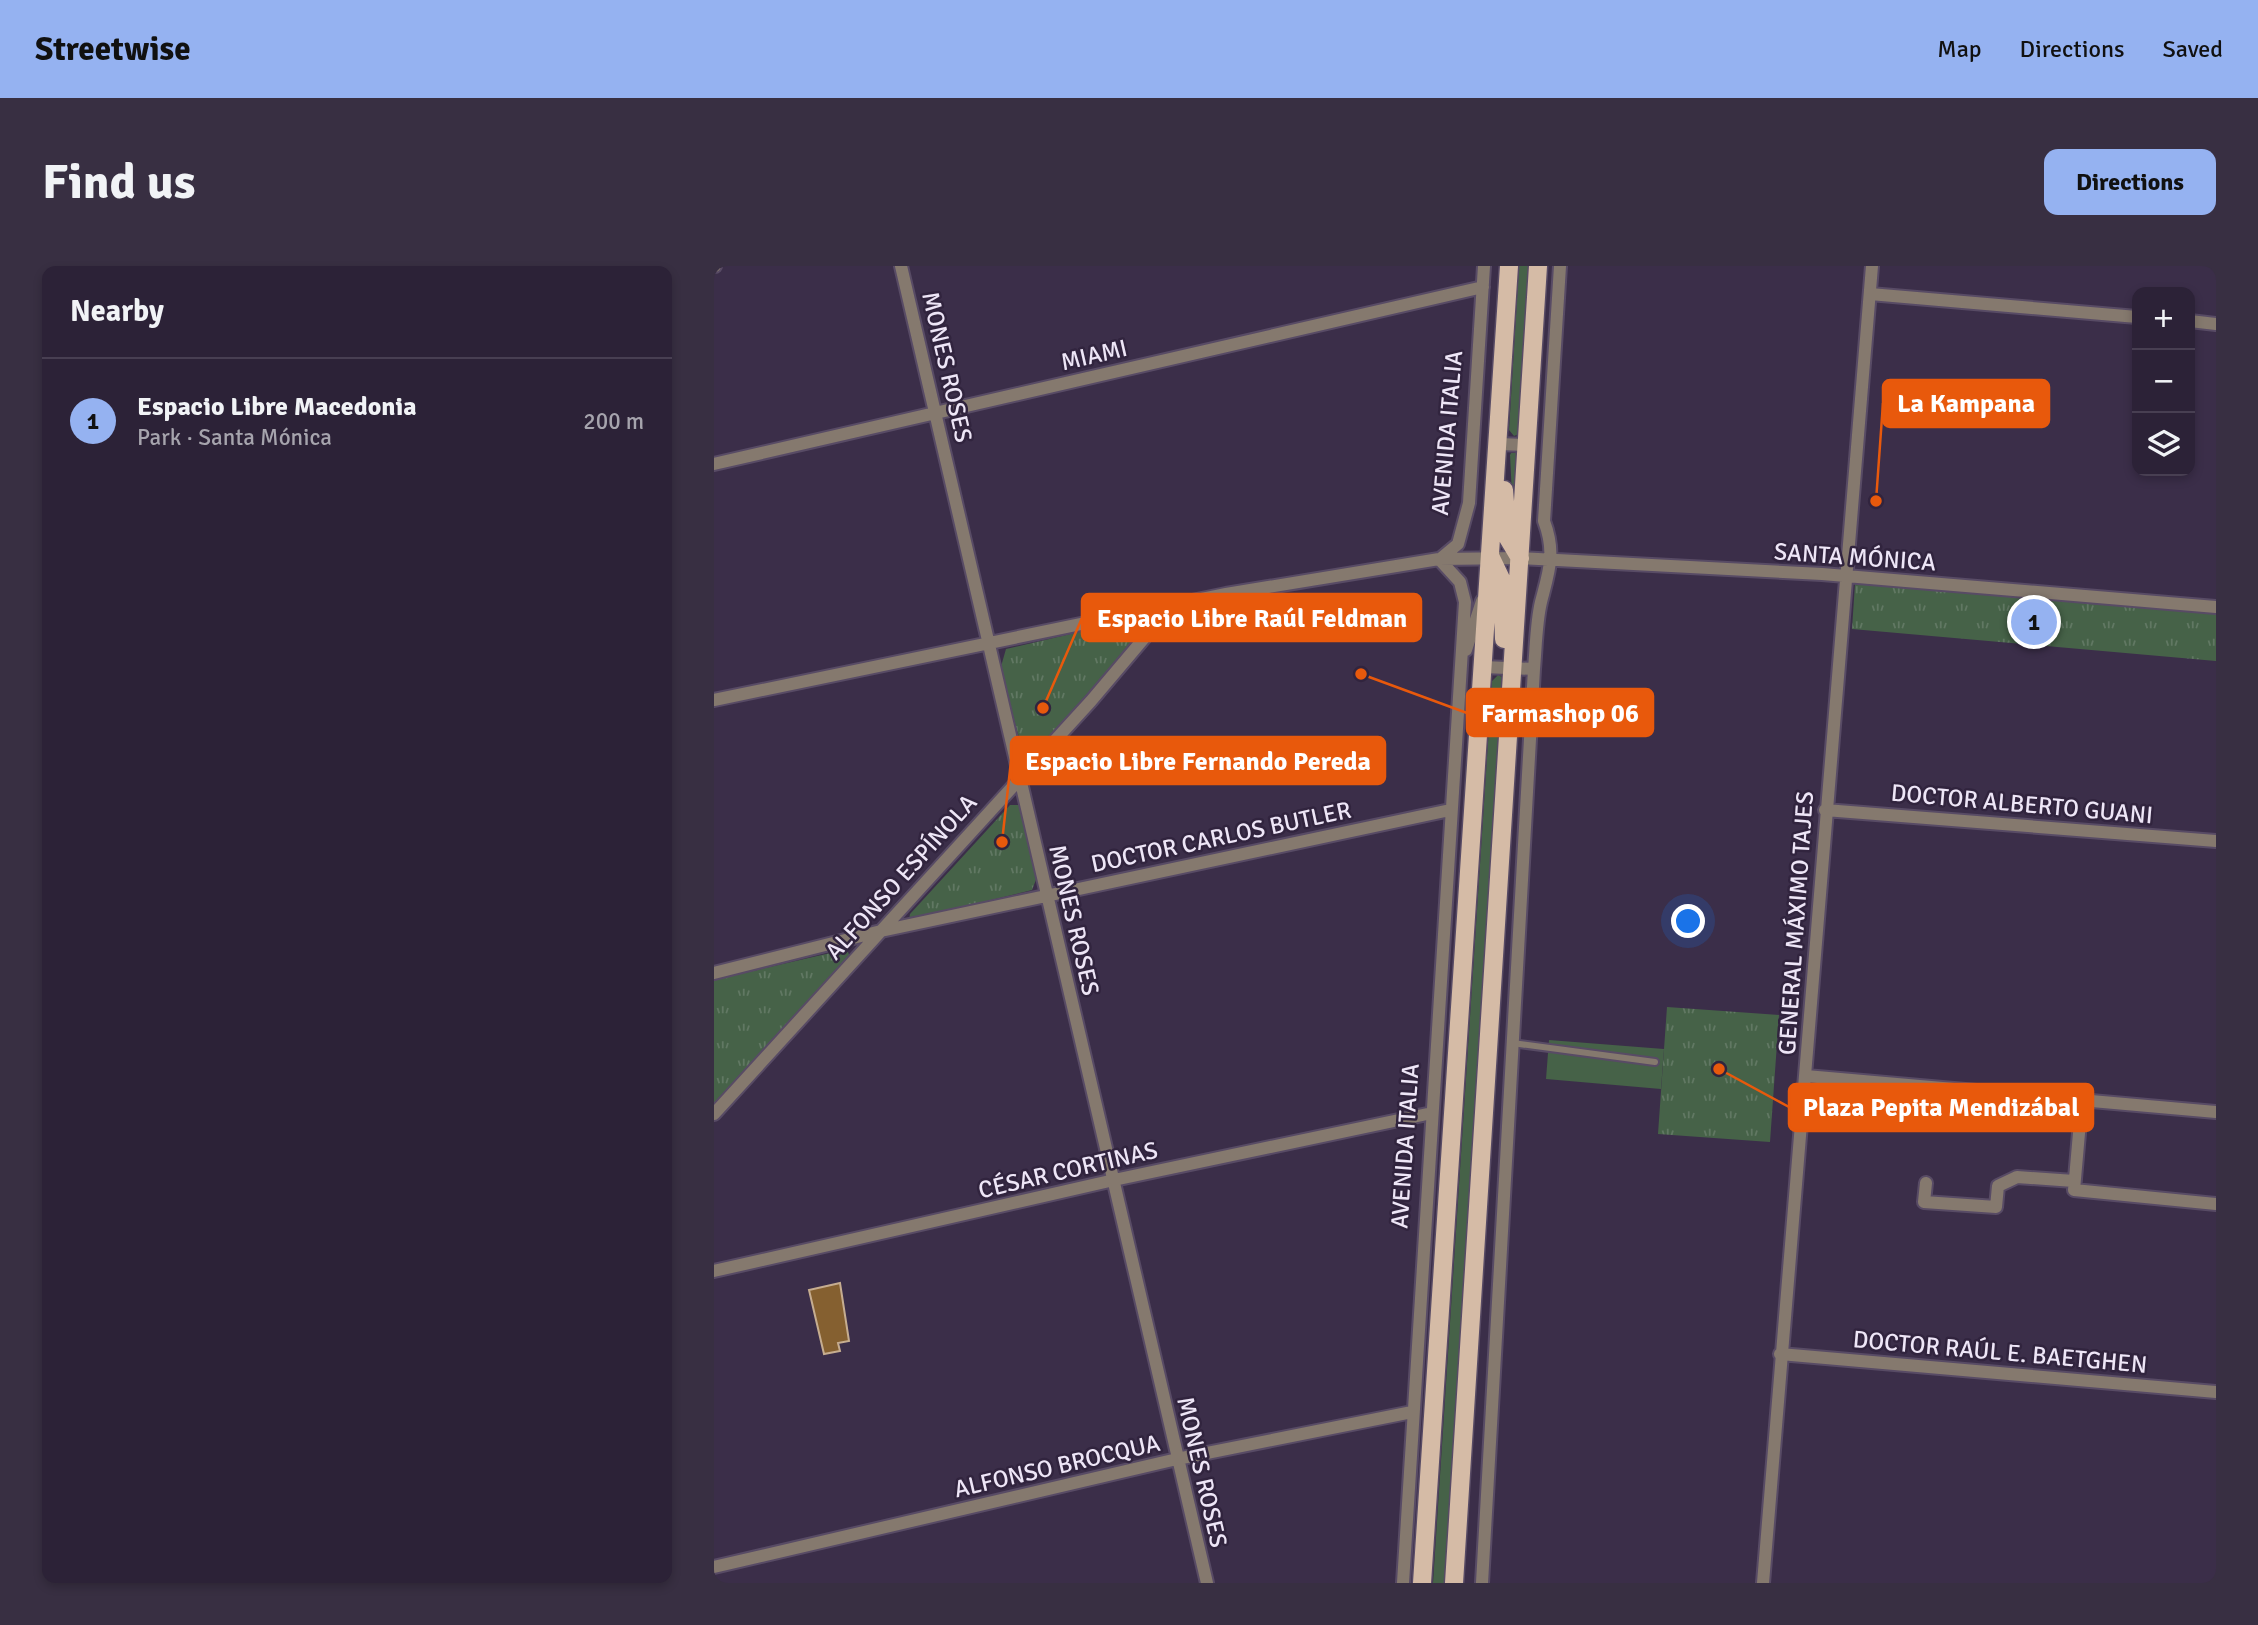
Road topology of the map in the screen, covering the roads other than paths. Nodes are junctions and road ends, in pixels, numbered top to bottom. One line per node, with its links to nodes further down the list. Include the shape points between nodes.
1 (901, 266): 12 (street, MONES ROSES)
2 (1484, 266): 7 (street, AVENIDA ITALIA)
3 (1509, 266): 13 (main road, AVENIDA ITALIA)
4 (1538, 266): 14 (main road)
5 (1560, 266): 19 (street, via 1545,521 1552,542)
6 (1872, 266): 8 (street, GENERAL MÁXIMO TAJES)
7 (1483, 287): 12 (street, MIAMI); 18 (street, AVENIDA ITALIA, via 1469,503 1458,544)
8 (1870, 294): 9 (street); 20 (street, GENERAL MÁXIMO TAJES)
9 (2132, 317)
10 (2195, 322): 11 (street)
11 (2216, 324)
12 (937, 413): 15 (street, MIAMI); 24 (street, MONES ROSES)
13 (1498, 444): 14 (street); 16 (main road, AVENIDA ITALIA); 17 (main road, via 1508,538)
14 (1528, 445): 17 (main road)
15 (714, 464)
16 (1490, 557): 17 (street, SANTA MÓNICA); 18 (street, SANTA MÓNICA); 21 (main road, AVENIDA ITALIA); 26 (main road, via 1502,580 1506,655)
17 (1520, 558): 19 (street, SANTA MÓNICA); 26 (main road)
18 (1439, 559): 22 (street, SANTA MÓNICA); 28 (street, AVENIDA ITALIA, via 1464,592)
19 (1551, 559): 20 (street, SANTA MÓNICA); 27 (street)
20 (1844, 576): 23 (street, SANTA MÓNICA); 36 (street, GENERAL MÁXIMO TAJES)
21 (1488, 584): 25 (main road, AVENIDA ITALIA); 28 (street, AVENIDA ITALIA)
22 (1173, 604): 24 (street, SANTA MÓNICA); 34 (street, ALFONSO ESPÍNOLA)
23 (2216, 607)
24 (988, 641): 29 (street, SANTA MÓNICA); 34 (street, MONES ROSES)
25 (1483, 667): 26 (street); 31 (main road, AVENIDA ITALIA)
26 (1513, 668): 27 (street); 32 (main road)
27 (1534, 668): 33 (street)
28 (1459, 669): 30 (street, AVENIDA ITALIA)
29 (714, 700)
30 (1456, 712): 31 (street); 35 (street, AVENIDA ITALIA)
31 (1480, 714): 61 (main road, AVENIDA ITALIA)
32 (1508, 751): 33 (street); 41 (main road)
33 (1529, 752): 42 (street)
34 (1019, 779): 38 (street, MONES ROSES); 39 (street, ALFONSO ESPÍNOLA)
35 (1450, 810): 38 (street, DOCTOR CARLOS BUTLER); 48 (street, AVENIDA ITALIA)
36 (1825, 810): 37 (street, DOCTOR ALBERTO GUANI); 44 (street, GENERAL MÁXIMO TAJES)
37 (2216, 841)
38 (1046, 895): 39 (street, DOCTOR CARLOS BUTLER); 49 (street, MONES ROSES)
39 (881, 931): 40 (street, DOCTOR CARLOS BUTLER); 47 (street, ALFONSO ESPÍNOLA)
40 (714, 973)
41 (1489, 1040): 42 (street); 62 (main road)
42 (1512, 1043): 43 (lane); 63 (street)
43 (1655, 1062)
44 (1806, 1076): 45 (street); 54 (street, GENERAL MÁXIMO TAJES)
45 (2082, 1099): 46 (street); 50 (street)
46 (2216, 1112)
47 (714, 1114)
48 (1432, 1114): 49 (street, CÉSAR CORTINAS); 56 (street, AVENIDA ITALIA)
49 (1114, 1180): 53 (street, CÉSAR CORTINAS); 57 (street, MONES ROSES)
50 (2074, 1181): 51 (street, via 2017,1177 1998,1186 1996,1207 1924,1202); 52 (street, via 2074,1190)
51 (1926, 1182)
52 (2216, 1204)
53 (714, 1271)
54 (1780, 1354): 55 (street, DOCTOR RAÚL E. BAETGHEN); 64 (street, GENERAL MÁXIMO TAJES)
55 (2216, 1392)
56 (1412, 1412): 57 (street, ALFONSO BROCQUA); 60 (street, AVENIDA ITALIA)
57 (1177, 1459): 58 (street, ALFONSO BROCQUA); 59 (street, MONES ROSES)
58 (714, 1567)
59 (1207, 1583)
60 (1403, 1583)
61 (1422, 1583)
62 (1454, 1583)
63 (1482, 1583)
64 (1763, 1583)

